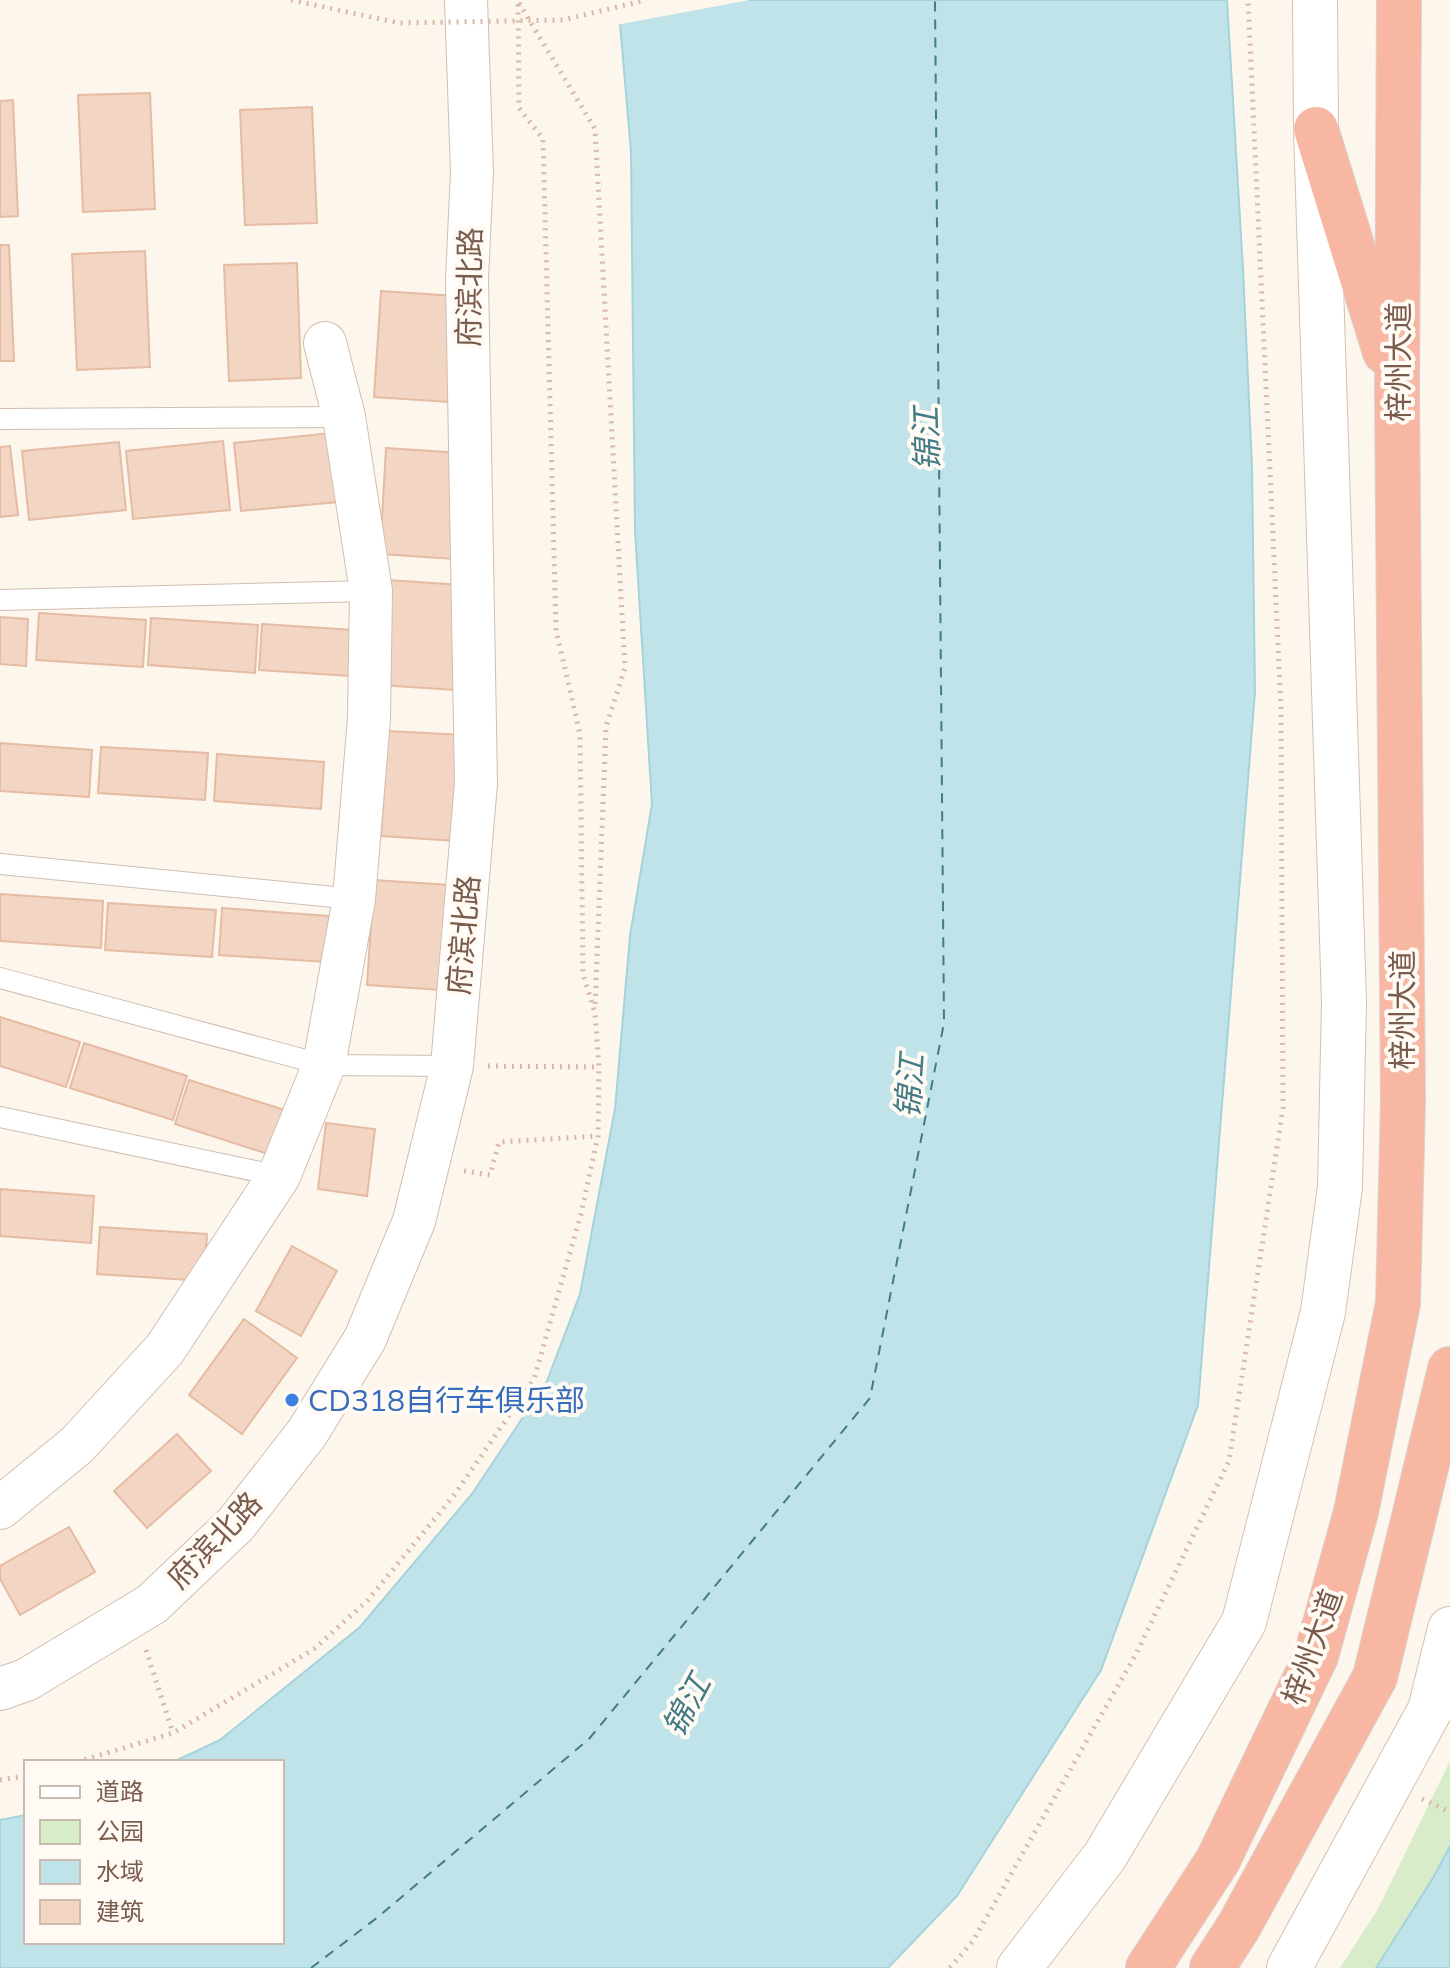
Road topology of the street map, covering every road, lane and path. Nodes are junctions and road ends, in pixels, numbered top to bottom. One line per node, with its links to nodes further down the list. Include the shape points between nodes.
1 (291, 0): 4 (path, bridge, via 399,23 563,20)
2 (466, 0): 20 (street, 府滨北路, via 476,783)
3 (518, 0): 18 (path, via 595,129 625,668 606,727)
4 (646, 0)
5 (1248, 0): 36 (path, via 1281,708 1283,1108 1229,1461 1136,1654 973,1941)
6 (1315, 0): 8 (main road)
7 (1399, 0): 10 (highway, 梓州大道)
8 (1316, 129): 10 (highway); 37 (main road, via 1344,1002 1340,1187 1323,1312 1244,1622 1105,1856)
9 (325, 343): 11 (street)
10 (1397, 394): 38 (highway, 梓州大道, via 1403,1102 1398,1303 1356,1512 1316,1656 1218,1860)
11 (344, 417): 12 (lane); 13 (street)
12 (0, 419)
13 (371, 591): 14 (lane); 16 (street, via 369,718)
14 (0, 600)
15 (0, 864): 16 (lane)
16 (354, 899): 19 (street)
17 (0, 978): 19 (lane)
18 (595, 1013)
19 (324, 1065): 20 (lane); 25 (street)
20 (452, 1066): 21 (path); 24 (street, 府滨北路)
21 (599, 1067)
22 (0, 1117): 25 (lane)
23 (598, 1136): 24 (path, via 499,1142 490,1175)
24 (428, 1165): 28 (street, 府滨北路, via 414,1221 365,1339 307,1433 236,1524)
25 (279, 1176): 27 (street, via 165,1349 77,1445)
26 (1450, 1369): 39 (highway, 梓州大道, via 1375,1677)
27 (0, 1508)
28 (134, 1615): 30 (street, 府滨北路, via 26,1680); 31 (path)
29 (1450, 1629): 40 (main road, via 1430,1710)
30 (0, 1689)
31 (173, 1733)
32 (24, 1776): 33 (path)
33 (0, 1780)
34 (1421, 1798): 35 (path)
35 (1450, 1812)
36 (950, 1968)
37 (1019, 1968)
38 (1148, 1968)
39 (1212, 1968)
40 (1289, 1968)

